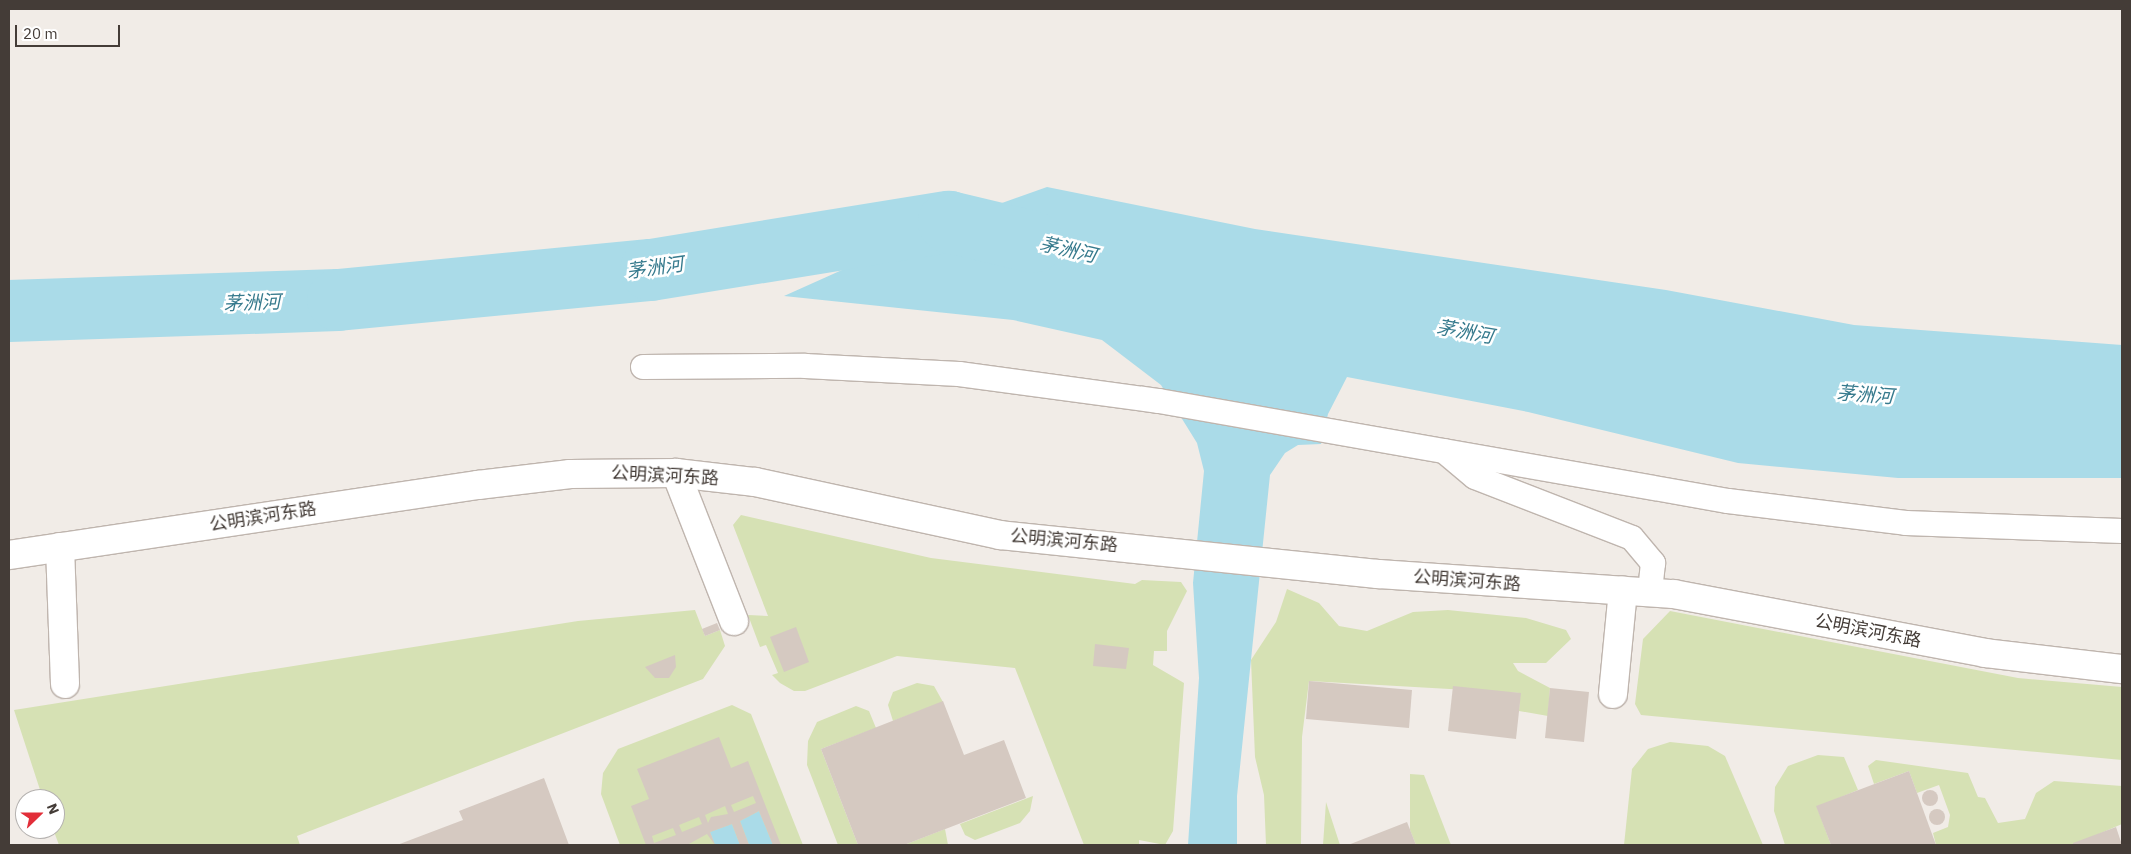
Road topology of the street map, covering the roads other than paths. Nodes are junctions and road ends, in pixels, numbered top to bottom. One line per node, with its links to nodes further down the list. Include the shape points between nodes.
1 (643, 367): 2 (street, via 806,366 959,374 1159,401)
2 (1442, 450): 4 (street, via 1728,501 1886,520); 8 (street, via 1475,477 1632,538 1654,563)
3 (676, 474): 5 (street, 公明滨河东路, via 570,474); 7 (street, 公明滨河东路, via 755,482 1000,535 1175,550 1477,583); 9 (street)
4 (2122, 531)
5 (60, 548): 6 (street, 公明滨河东路); 11 (street)
6 (9, 555)
7 (1623, 590): 8 (street, 公明滨河东路); 12 (street)
8 (1650, 592): 10 (street, 公明滨河东路, via 1985,653)
9 (734, 621)
10 (2122, 669)
11 (65, 684)
12 (1613, 694)

